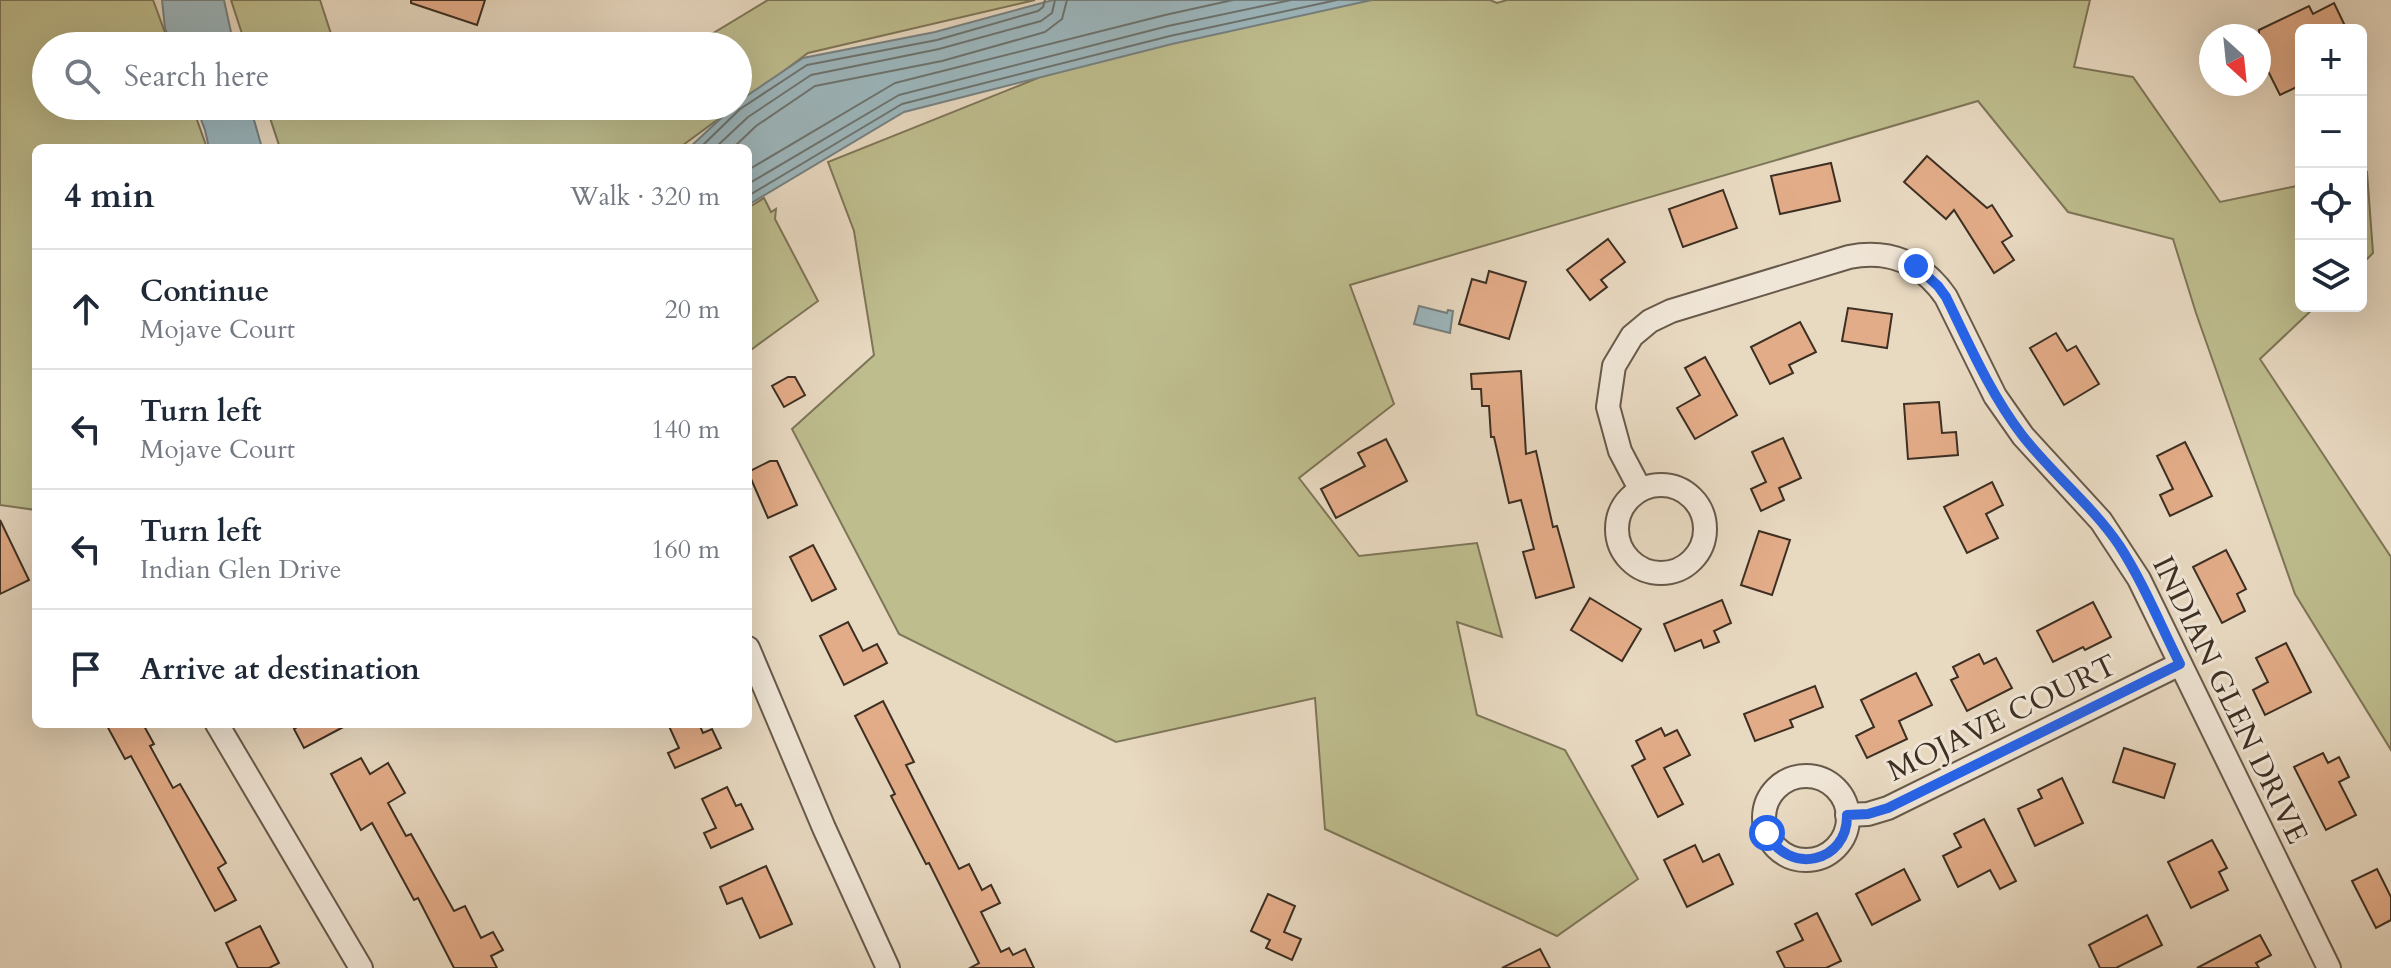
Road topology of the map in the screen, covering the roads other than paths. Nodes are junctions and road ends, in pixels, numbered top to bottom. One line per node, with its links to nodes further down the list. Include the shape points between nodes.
1 (1640, 489): 1 (street, via 1618,515 1621,549 1647,571 1681,569 1703,543 1700,508 1674,487); 3 (street, INDIAN GLEN DRIVE, via 1620,451 1608,407 1614,366 1641,327 1671,311 1849,257 1879,254 1902,260 1938,286 1995,396 2023,436 2119,545)
2 (752, 657): 7 (street)
3 (2180, 664): 5 (street, MOJAVE COURT, via 1888,808); 8 (street, INDIAN GLEN DRIVE)
4 (219, 728): 6 (street)
5 (1847, 815)
6 (361, 968)
7 (888, 968)
8 (2329, 968)

